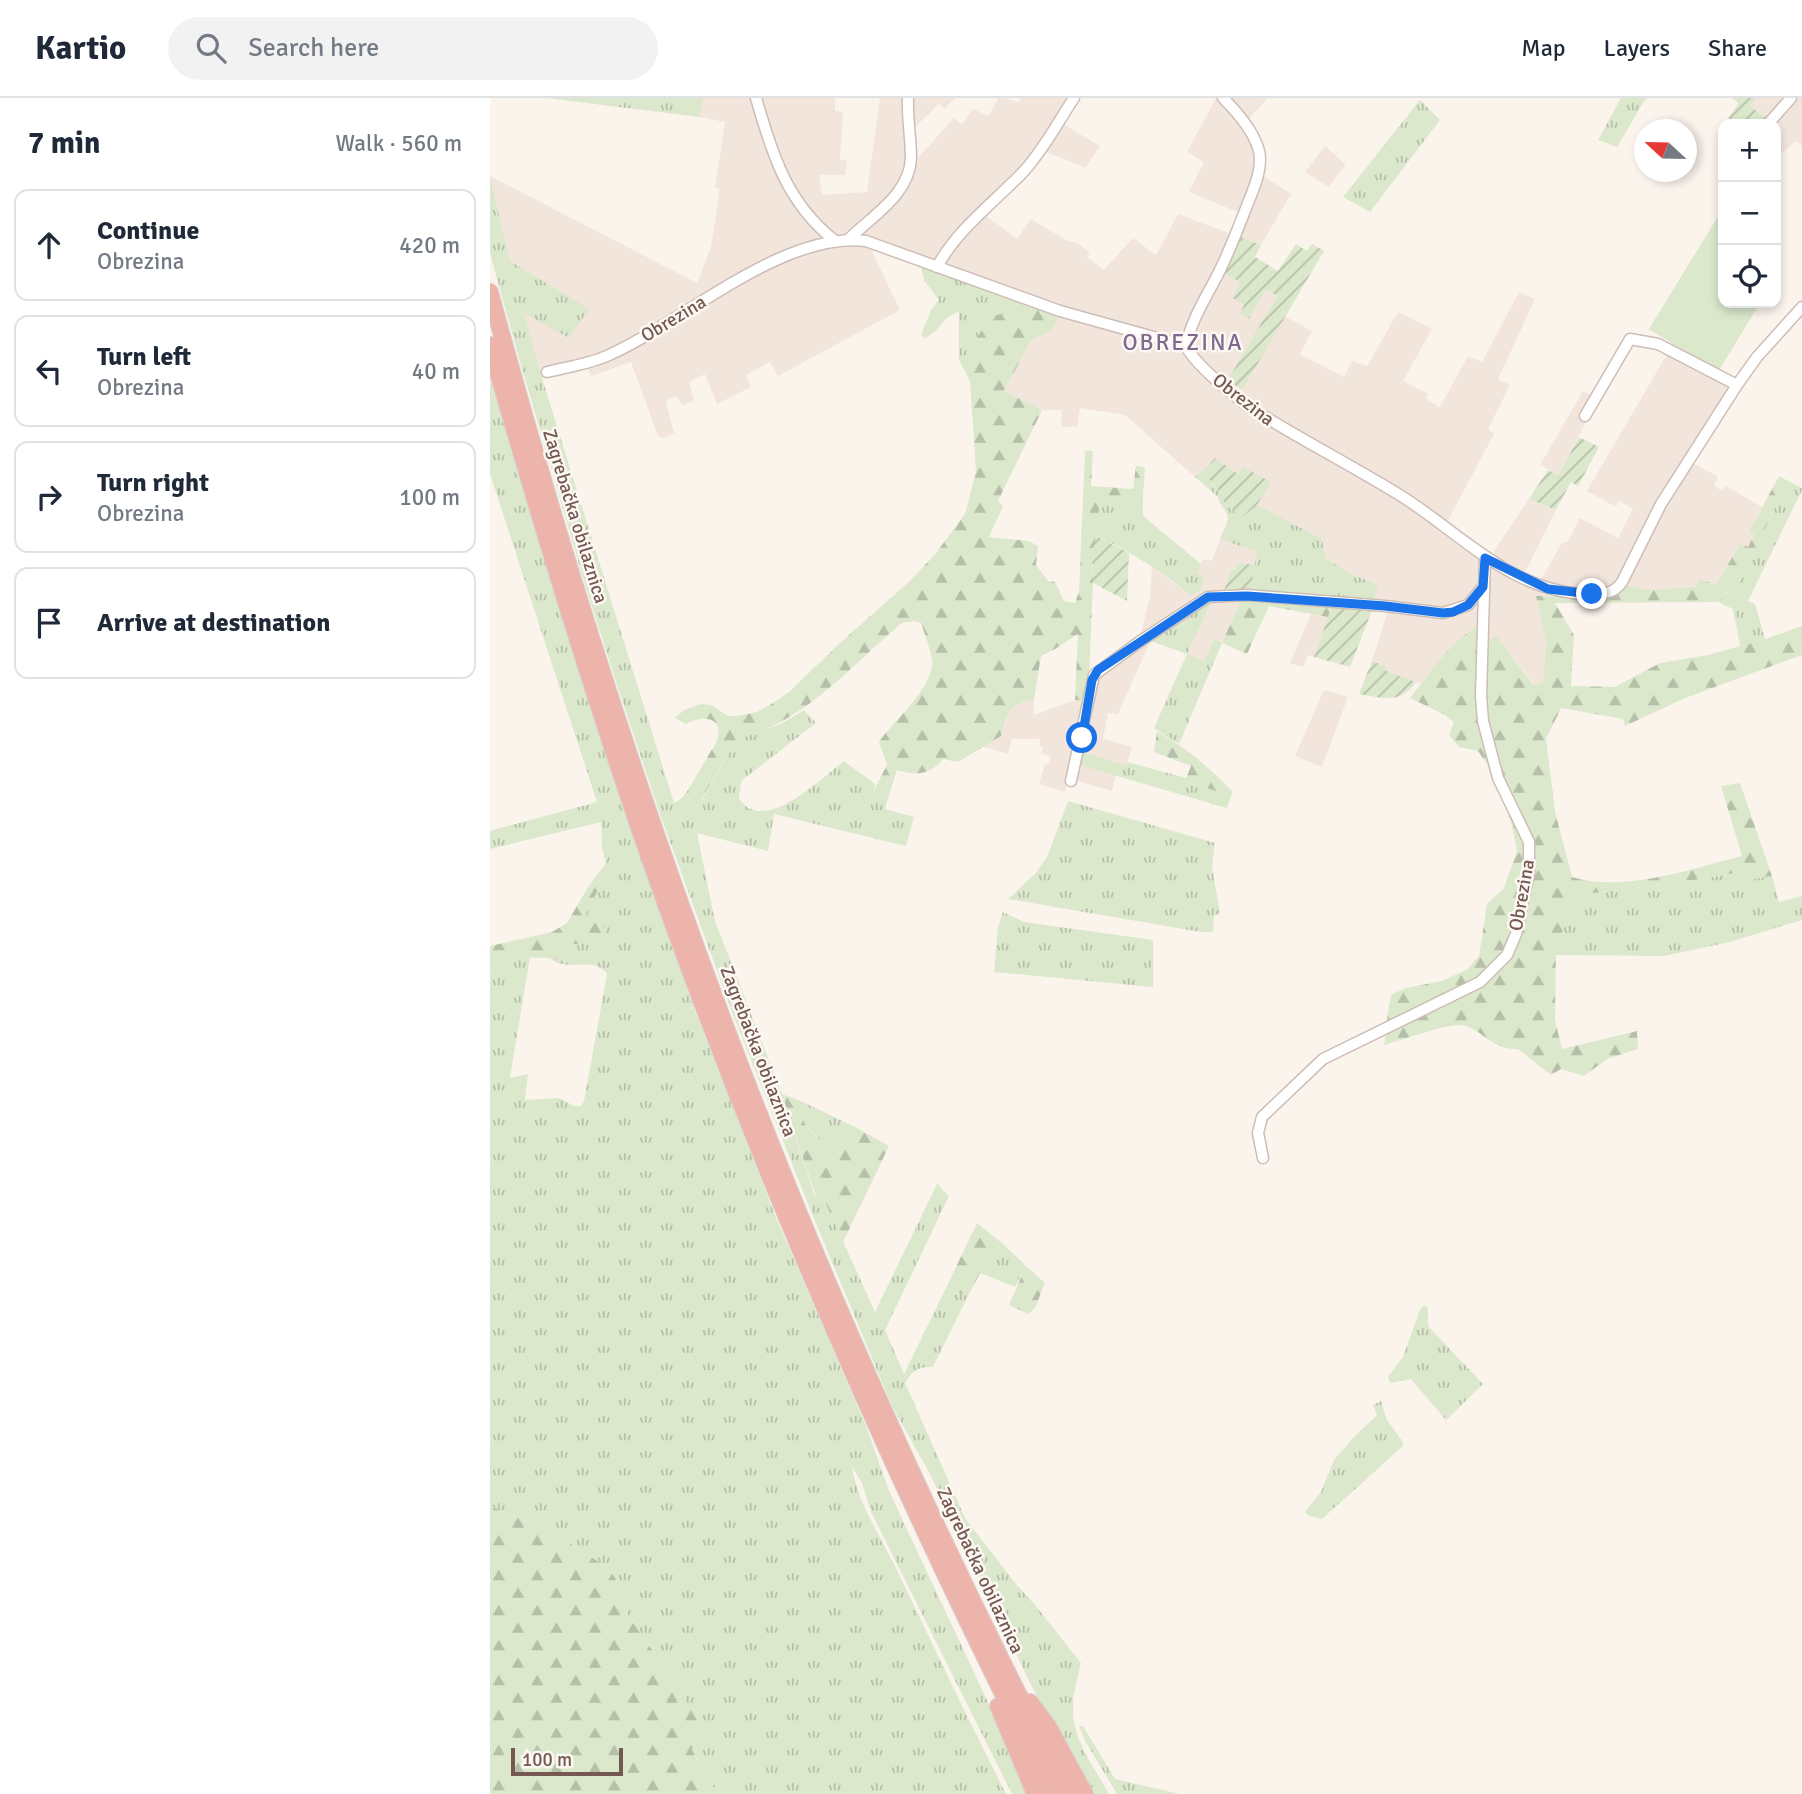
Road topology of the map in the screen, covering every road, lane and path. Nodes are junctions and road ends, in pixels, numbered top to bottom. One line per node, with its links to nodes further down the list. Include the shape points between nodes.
1 (757, 98): 8 (street, via 782,177 816,225)
2 (908, 98): 7 (street, via 911,157 906,179 896,196)
3 (1074, 98): 9 (street, via 1026,168 950,246)
4 (1223, 98): 13 (street, via 1253,136 1259,170)
5 (1791, 98): 6 (street)
6 (1772, 119)
7 (849, 239): 8 (street, Obrezina); 9 (street, Obrezina, via 874,243)
8 (834, 240): 14 (street, Obrezina, via 749,274 607,356)
9 (937, 267): 13 (street, Obrezina, via 1060,311)
10 (490, 292): 22 (highway, Zagrebačka obilaznica, via 599,663 695,943 841,1312)
11 (1802, 307): 15 (street, Obrezina)
12 (490, 345): 21 (highway, Zagrebačka obilaznica, via 590,681 721,1052 832,1326)
13 (1186, 346): 17 (street, Obrezina, via 1250,407 1400,495)
14 (547, 372)
15 (1737, 385): 16 (street, via 1658,344 1630,339); 17 (street, Obrezina, via 1661,504 1614,592 1576,594 1548,589)
16 (1585, 416)
17 (1485, 558): 18 (street, Obrezina)
18 (1483, 587): 19 (street, via 1468,605 1443,613 1247,596 1208,597 1094,676); 20 (street, Obrezina, via 1480,696 1484,729 1499,778 1529,842 1529,873 1516,934 1507,954 1480,982 1316,1066 1262,1117 1258,1133)
19 (1071, 781)
20 (1263, 1158)
21 (987, 1664): 23 (highway, via 986,1677); 24 (highway, Zagrebačka obilaznica)
22 (1012, 1683): 25 (highway, Zagrebačka obilaznica); 26 (highway, via 1022,1688 1048,1726)
23 (1035, 1794)
24 (1053, 1794)
25 (1069, 1794)
26 (1084, 1794)

